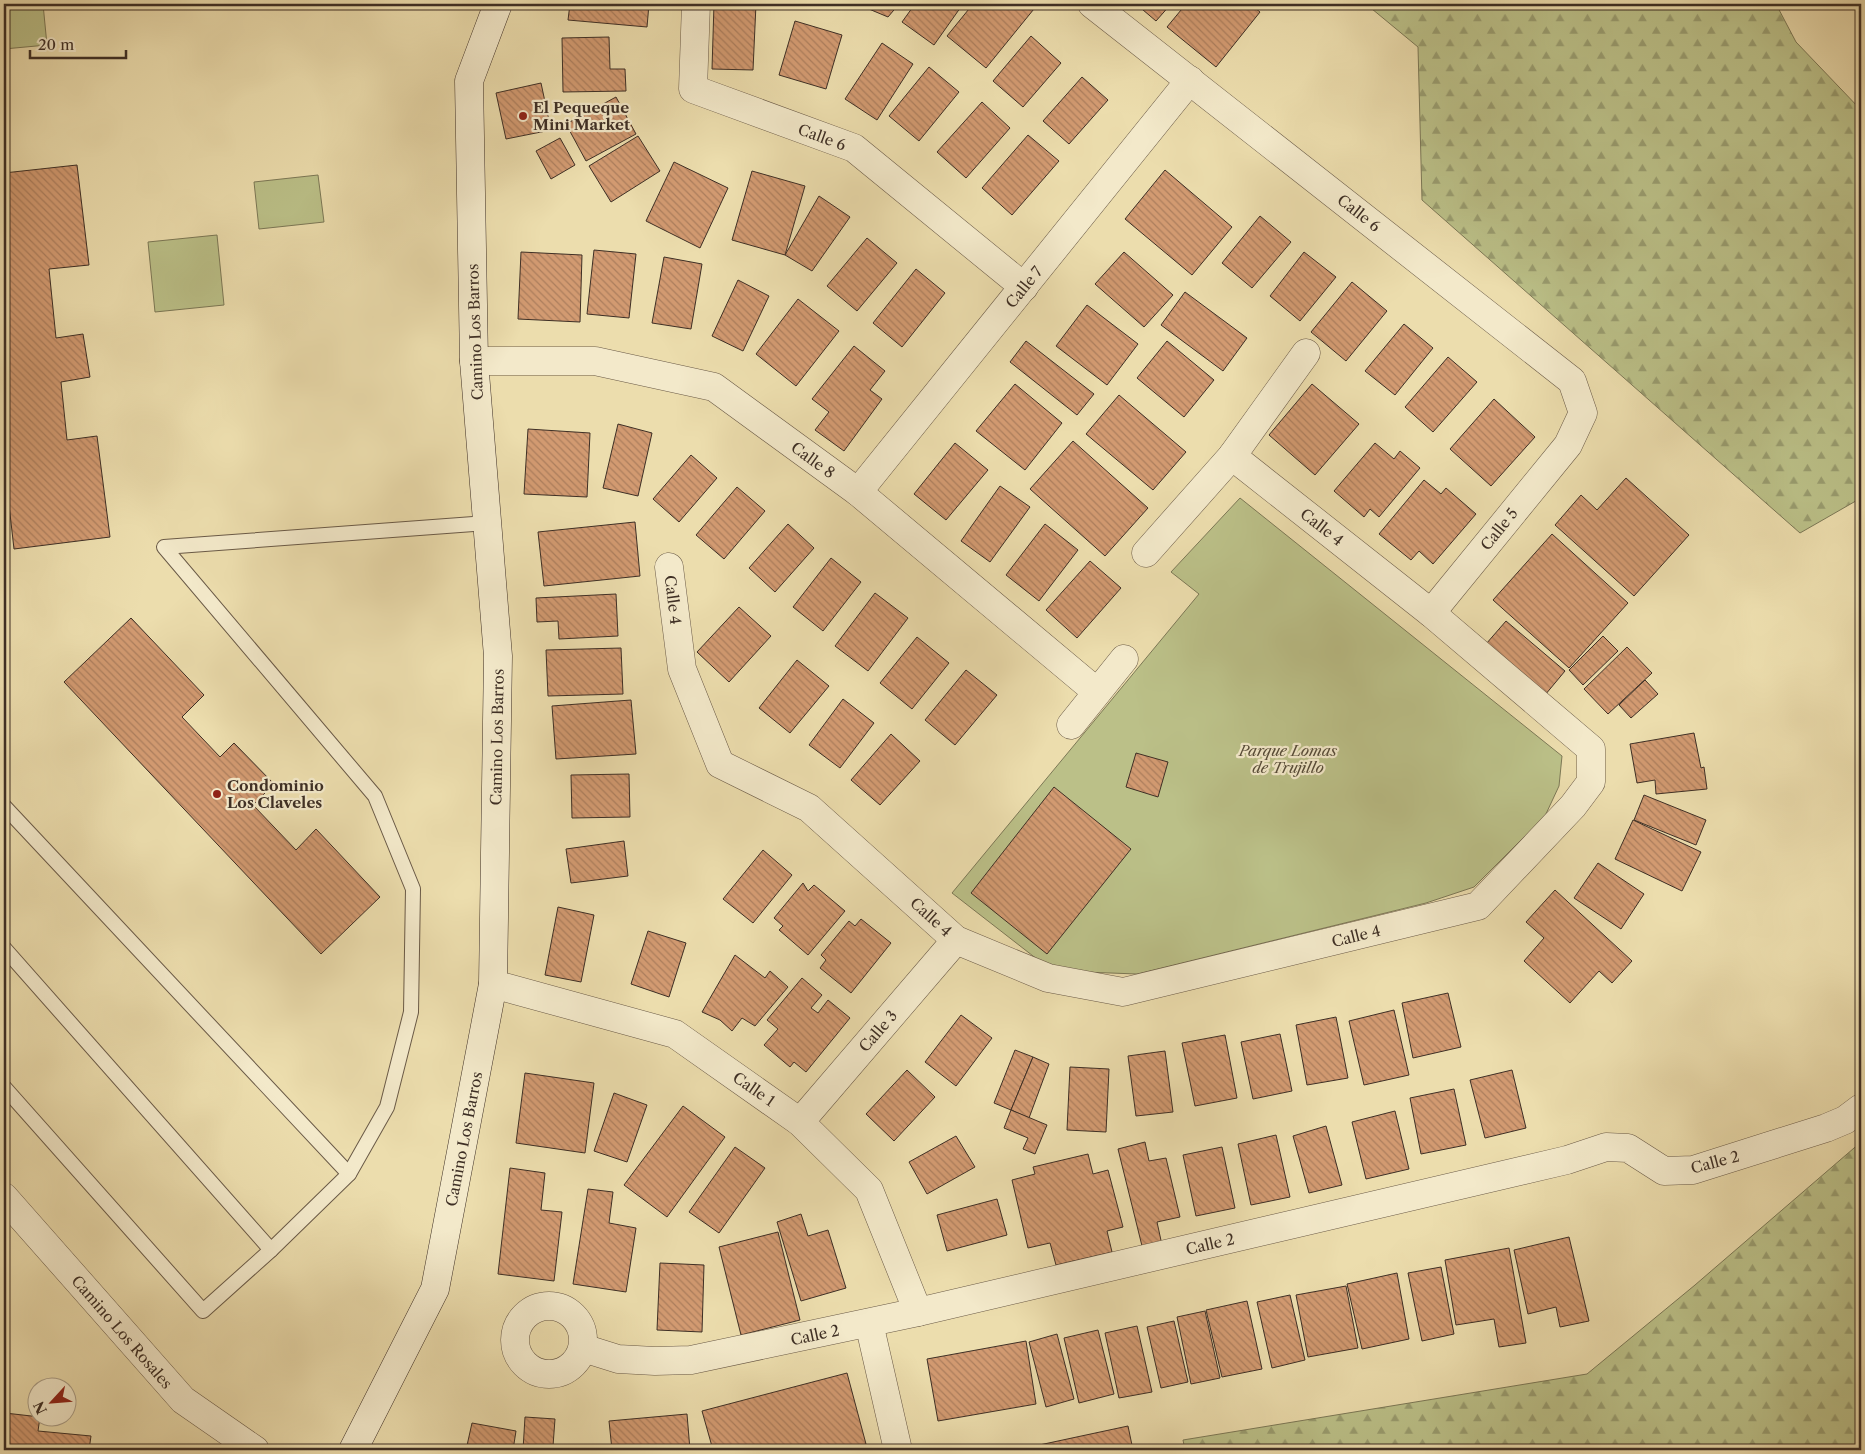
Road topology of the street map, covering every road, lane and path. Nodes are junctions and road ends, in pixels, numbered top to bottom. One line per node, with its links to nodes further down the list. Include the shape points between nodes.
1 (498, 4): 7 (street, Camino Los Barros, via 470,82)
2 (696, 4): 5 (street, Calle 6, via 693,90 854,148)
3 (1092, 4): 4 (street, Calle 6)
4 (1190, 80): 5 (street, Calle 7); 8 (street, Calle 6, via 1572,381 1583,413)
5 (1024, 287): 10 (street, Calle 7)
6 (1306, 353): 9 (street)
7 (474, 361): 10 (street, Calle 8, via 595,361 714,387); 11 (street, Camino Los Barros)
8 (1568, 445): 14 (street, Calle 5)
9 (1232, 456): 12 (street); 14 (street, Calle 4)
10 (858, 492): 16 (street, Calle 8)
11 (487, 523): 21 (street, Camino Los Barros, via 498,656); 25 (lane, via 164,547 375,796 413,889 411,1012 387,1107)
12 (1146, 553)
13 (669, 567): 19 (street, Calle 4, via 682,669 720,764 809,808)
14 (1431, 613): 19 (street, Calle 4, via 1591,749 1591,782 1573,806 1478,906 1123,992 1048,978)
15 (1124, 659): 16 (street)
16 (1097, 692): 17 (street)
17 (1071, 724)
18 (4, 806): 25 (lane)
19 (956, 940): 24 (street, Calle 3)
20 (4, 948): 27 (lane)
21 (493, 984): 24 (street, Calle 1, via 675,1034); 32 (street, Camino Los Barros, via 435,1289)
22 (4, 1087): 27 (lane, via 202,1311)
23 (1861, 1108): 28 (street, Calle 2, via 1826,1128 1693,1170 1664,1171 1628,1148 1606,1148)
24 (800, 1122): 28 (street, Calle 1, via 869,1190)
25 (349, 1174): 27 (lane)
26 (4, 1197): 31 (street, Camino Los Rosales, via 183,1400)
27 (271, 1250)
28 (918, 1312): 29 (street, Calle 2)
29 (870, 1323): 30 (street, Calle 2, via 691,1360 618,1358); 33 (street)
30 (583, 1348)
31 (255, 1450)
32 (353, 1450)
33 (898, 1450)

